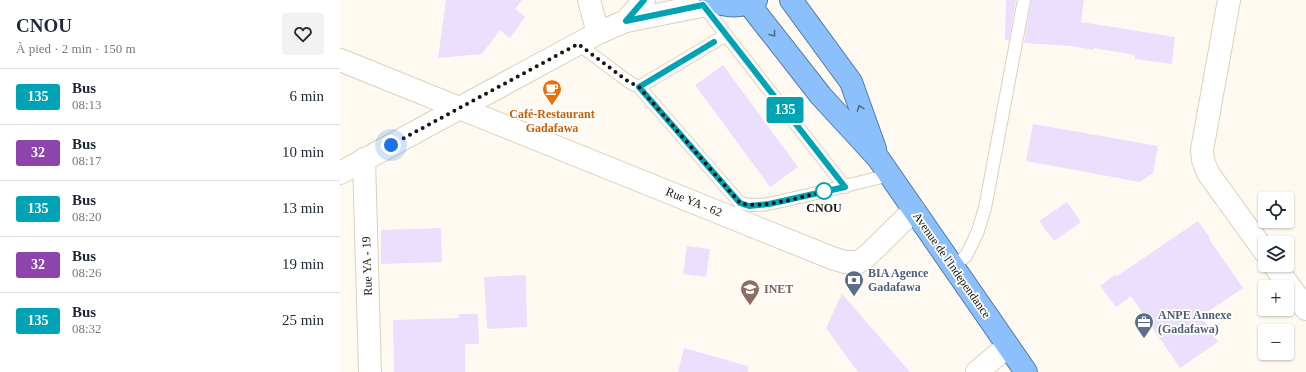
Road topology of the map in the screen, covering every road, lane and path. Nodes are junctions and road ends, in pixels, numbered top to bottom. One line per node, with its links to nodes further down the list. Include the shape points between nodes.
1 (589, 0): 9 (street)
2 (644, 0): 8 (street)
3 (791, 0): 16 (highway, Avenue de l'Independance, one-way to 3, via 851,82)
4 (1024, 0): 21 (lane, via 985,208 966,256)
5 (1229, 0): 20 (street, via 1202,150 1203,160 1208,172)
6 (752, 2): 7 (highway, via 733,6); 16 (highway, Avenue de l'Independance, one-way to 16, via 821,96)
7 (710, 3): 8 (street); 10 (lane)
8 (626, 21): 9 (street)
9 (598, 33): 11 (street)
10 (726, 34): 13 (lane); 18 (lane)
11 (578, 44): 13 (lane); 14 (street)
12 (340, 60): 14 (street, Rue YA - 62)
13 (639, 87): 18 (lane, via 740,203 749,206 769,204)
14 (459, 108): 15 (street); 19 (street, Rue YA - 62, via 845,262 858,262 868,255)
15 (364, 159): 17 (street); 25 (street, Rue YA - 19)
16 (884, 166): 18 (lane); 19 (highway, Avenue de l'Independance)
17 (340, 173)
18 (845, 187)
19 (914, 210): 21 (highway, Avenue de l'Independance)
20 (1258, 242)
21 (953, 266): 24 (highway, Avenue de l'Independance)
22 (1279, 272): 23 (street)
23 (1306, 309)
24 (1008, 346): 26 (street); 27 (highway, Avenue de l'Independance)
25 (370, 372)
26 (977, 372)
27 (1026, 372)

